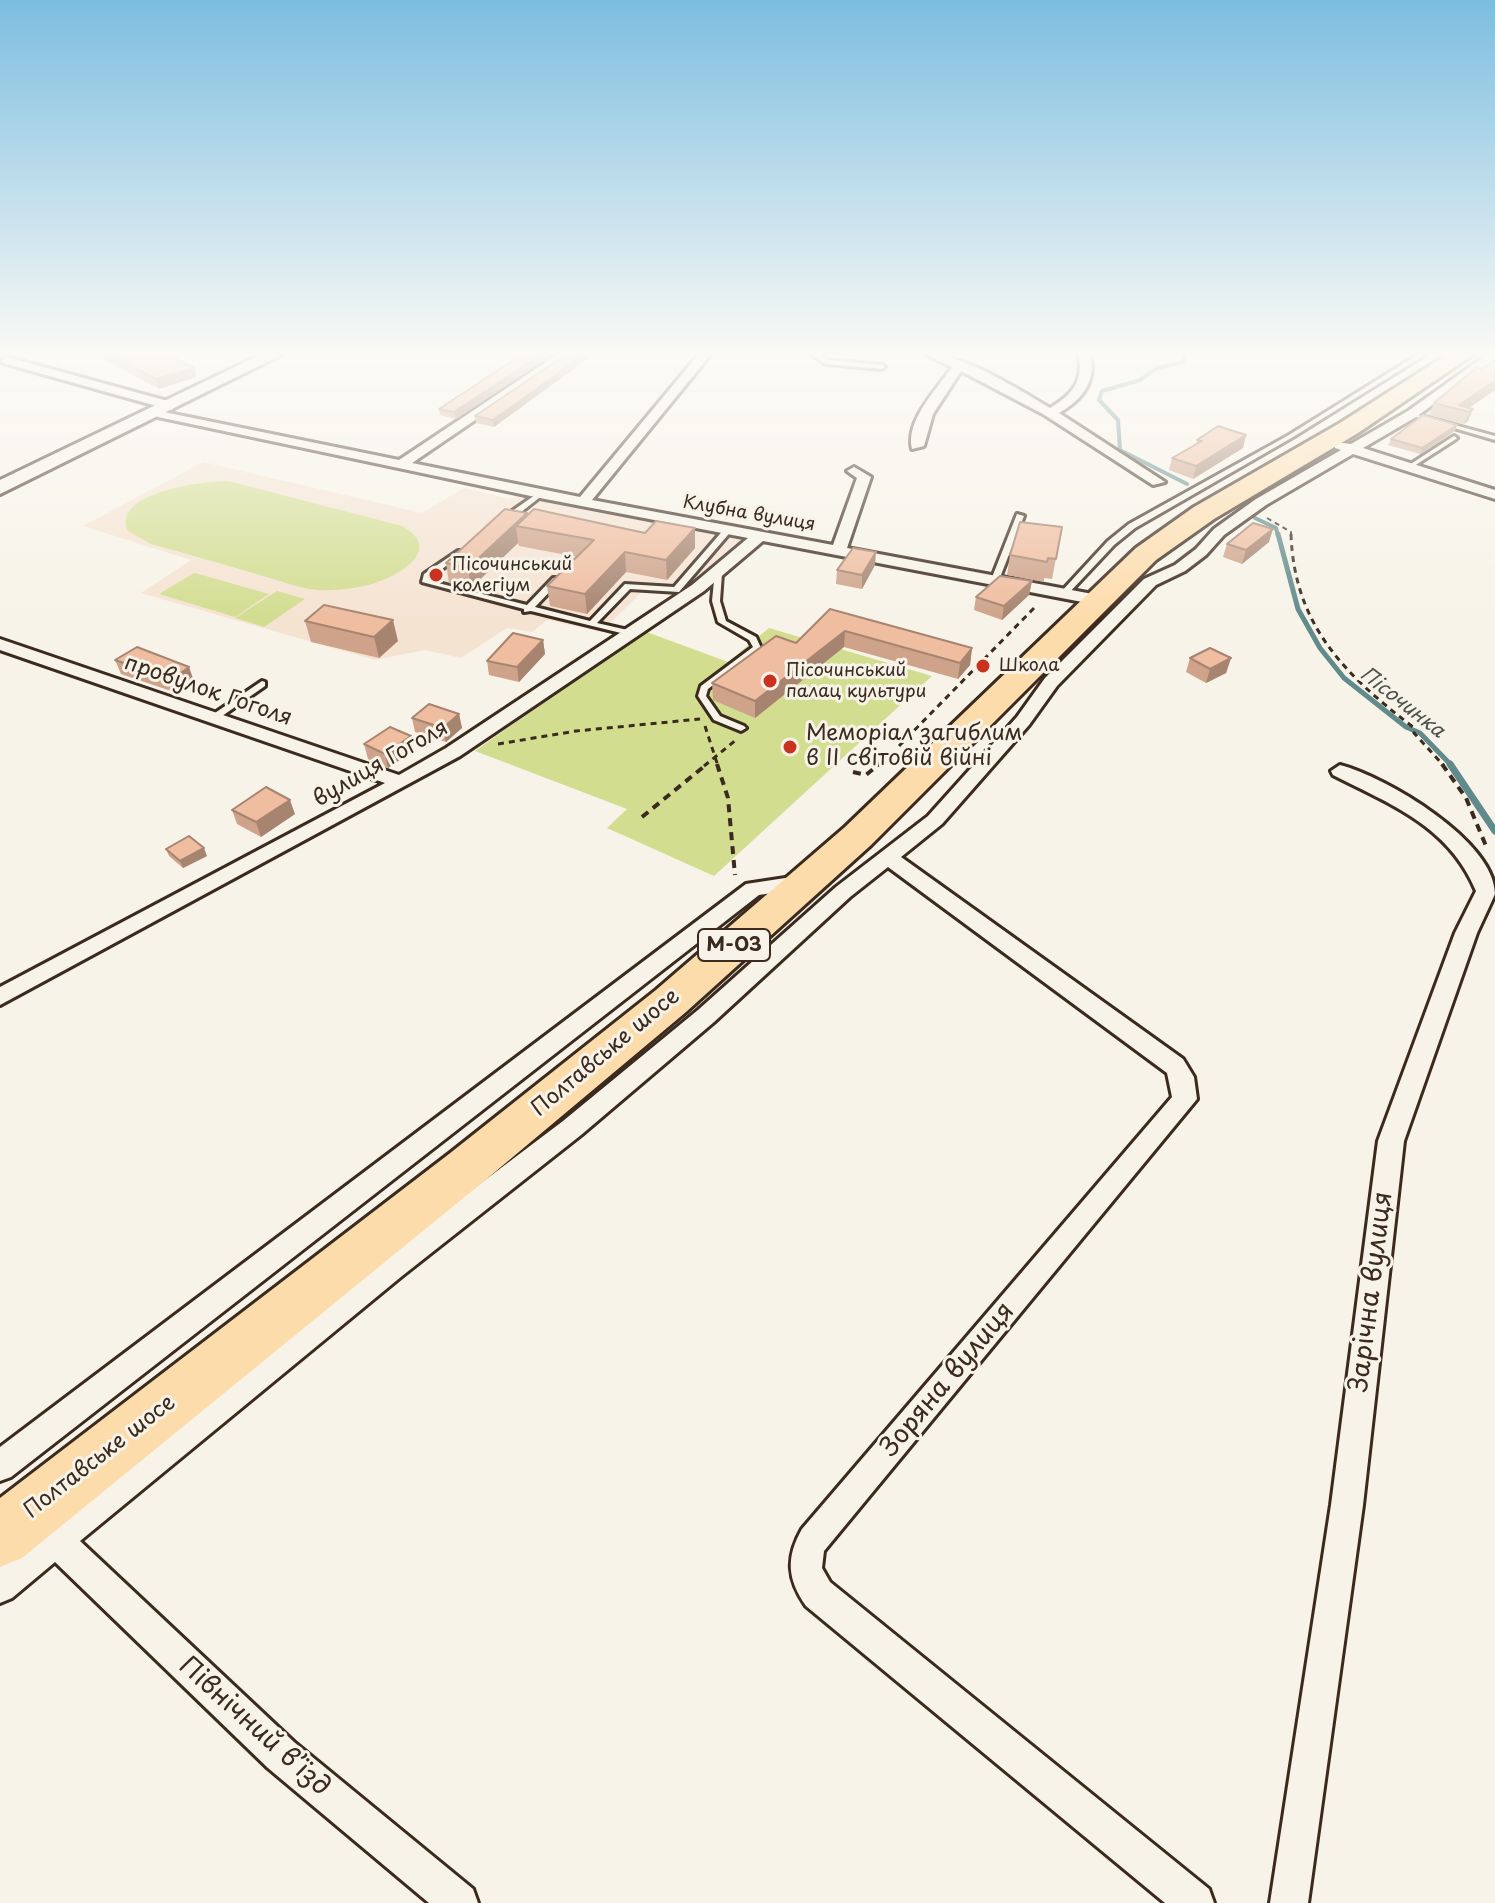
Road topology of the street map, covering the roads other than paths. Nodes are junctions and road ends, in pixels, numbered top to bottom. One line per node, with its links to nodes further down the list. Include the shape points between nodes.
1 (94, 443): 16 (street)
2 (307, 443): 12 (street, Клубна вулиця)
3 (433, 443): 12 (street)
4 (632, 443): 19 (street)
5 (917, 443): 11 (street)
6 (1096, 443): 15 (street)
7 (1279, 443): 29 (lane, via 1132,526 1111,543)
8 (1341, 443): 10 (street)
9 (1447, 443): 13 (lane)
10 (1338, 444): 13 (street); 29 (highway, Полтавське шосе / М-03, via 1204,513 1146,554); 39 (street, via 1219,532 1180,568 1150,582 1051,682 935,820)
11 (917, 446)
12 (400, 465): 17 (street, Клубна вулиця)
13 (1409, 467): 18 (street)
14 (854, 471): 25 (street, via 864,477)
15 (1158, 482)
16 (0, 488)
17 (540, 494): 19 (street, Клубна вулиця); 21 (lane)
18 (1495, 495)
19 (584, 501): 22 (street, Клубна вулиця)
20 (1020, 516): 28 (lane)
21 (504, 521)
22 (729, 529): 23 (street, Клубна вулиця); 31 (lane, via 676,590 628,586)
23 (762, 534): 25 (street, Клубна вулиця); 27 (street, вулиця Гоголя)
24 (466, 548): 30 (lane, via 426,582)
25 (839, 549): 28 (street, Клубна вулиця)
26 (568, 568): 30 (lane)
27 (718, 573): 32 (street, вулиця Гоголя); 36 (lane, via 716,601 722,622 753,639 757,648 704,688 702,696 717,718)
28 (995, 580): 29 (street, Клубна вулиця)
29 (1071, 595): 40 (highway, Полтавське шосе / М-03, via 869,825)
30 (527, 610): 31 (lane)
31 (591, 624): 32 (lane)
32 (629, 633): 38 (street, вулиця Гоголя)
33 (0, 644): 35 (street, провулок Гоголя)
34 (262, 684): 35 (lane)
35 (212, 719): 38 (street, провулок Гоголя)
36 (741, 728)
37 (1340, 771): 48 (street, Зарічна вулиця, via 1452,834 1481,872 1486,891 1391,1141 1347,1505)
38 (401, 782): 41 (street, вулиця Гоголя)
39 (888, 857): 44 (street, via 572,1128 392,1267); 47 (street, Зоряна вулиця, via 1175,1066 1185,1099 813,1540 803,1567 818,1594)
40 (806, 882): 42 (street, via 753,889); 43 (highway, Полтавське шосе / М-03, via 479,1158)
41 (0, 997)
42 (0, 1466)
43 (0, 1536)
44 (57, 1541): 45 (street); 46 (street, Північний в’їзд, via 281,1755)
45 (0, 1586)
46 (459, 1903)
47 (1195, 1903)
48 (1289, 1903)

